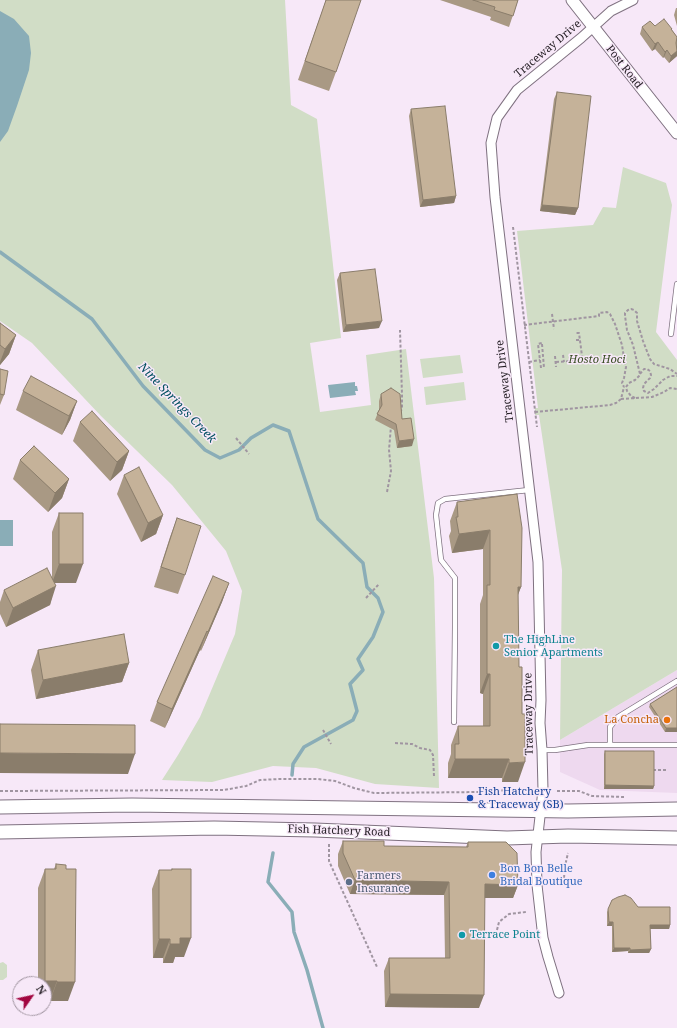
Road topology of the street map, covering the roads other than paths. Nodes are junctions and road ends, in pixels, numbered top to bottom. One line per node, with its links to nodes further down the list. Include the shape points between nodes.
1 (572, 0): 3 (street, Post Road)
2 (633, 0): 3 (street, Traceway Drive, via 611,11)
3 (592, 27): 4 (street, Post Road); 7 (street, Traceway Drive, via 517,90 497,118 491,143 494,197)
4 (677, 134)
5 (677, 284): 6 (lane)
6 (671, 334)
7 (529, 490): 9 (lane, via 445,499 438,503 436,515 441,560 455,578); 12 (street, Traceway Drive, via 538,562)
8 (677, 681): 10 (lane, via 618,717 610,727)
9 (454, 722)
10 (610, 745): 11 (lane); 12 (lane)
11 (677, 745)
12 (542, 750): 15 (street, Traceway Drive, via 543,790)
13 (0, 807): 15 (main road, Fish Hatchery Road, via 132,805)
14 (677, 809): 15 (main road, Fish Hatchery Road, via 568,811)
15 (540, 823): 16 (main road, Fish Hatchery Road, via 507,838 315,830); 17 (main road, Fish Hatchery Road, via 568,836); 18 (street, Traceway Drive, via 536,852 537,885 543,938)
16 (0, 832)
17 (677, 838)
18 (559, 993)

